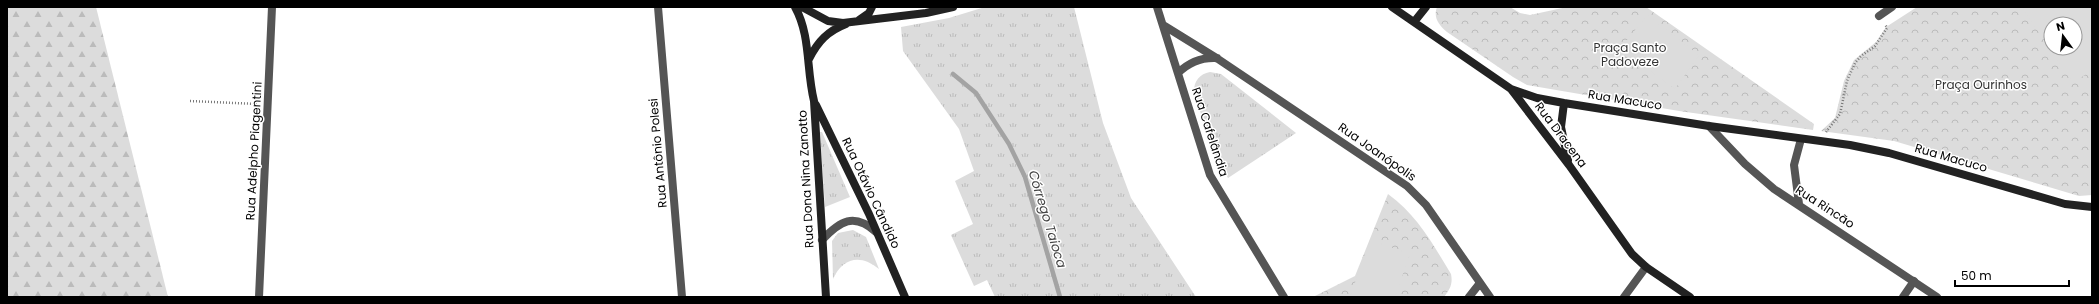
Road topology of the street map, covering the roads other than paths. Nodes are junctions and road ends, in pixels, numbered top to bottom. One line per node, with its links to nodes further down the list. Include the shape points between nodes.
1 (272, 7): 32 (street, Rua Adelpho Piagentini)
2 (658, 7): 33 (street, Rua Antônio Polesi)
3 (795, 7): 17 (street, Rua Dona Nina Zanotto, via 805,30)
4 (802, 7): 14 (street, via 828,21)
5 (872, 7): 12 (street, via 869,14)
6 (953, 7): 12 (street)
7 (1157, 7): 15 (street, Rua Cafelândia)
8 (1392, 7): 13 (street, Rua Dracena)
9 (1426, 7): 13 (street)
10 (1892, 7): 11 (street)
11 (1879, 16)
12 (859, 21): 14 (street)
13 (1414, 22): 19 (street, Rua Dracena)
14 (848, 23): 17 (street, via 822,38)
15 (1163, 25): 16 (street, Rua Joanópolis); 18 (street, Rua Cafelândia)
16 (1218, 58): 18 (street, via 1200,59 1188,64); 31 (street, Rua Joanópolis, via 1407,186 1426,206)
17 (808, 60): 20 (street, Rua Dona Nina Zanotto)
18 (1178, 73): 36 (street, Rua Cafelândia, via 1204,163 1214,185)
19 (1511, 90): 21 (street, Rua Macuco, via 1537,98); 24 (street, Rua Dracena)
20 (814, 101): 27 (street, Rua Otávio Cândido); 28 (street, Rua Dona Nina Zanotto)
21 (1564, 102): 22 (street, Rua Macuco); 24 (street, via 1560,127)
22 (1709, 126): 23 (street, Rua Macuco); 25 (street, Rua Rincão, via 1745,164 1774,189)
23 (1801, 139): 25 (street, via 1794,165); 26 (street, Rua Macuco, via 1889,153 2065,204)
24 (1569, 165): 29 (street, Rua Dracena, via 1632,254)
25 (1799, 204): 30 (street, Rua Rincão)
26 (2092, 207)
27 (876, 232): 28 (street, via 868,224 856,220 844,222); 35 (street, Rua Otávio Cândido)
28 (822, 240): 34 (street, Rua Dona Nina Zanotto)
29 (1646, 267): 39 (street); 40 (street, Rua Dracena)
30 (1914, 281): 41 (street); 42 (street, Rua Rincão)
31 (1480, 283): 37 (street); 38 (street, Rua Joanópolis)
32 (259, 297)
33 (682, 297)
34 (826, 297)
35 (905, 297)
36 (1284, 297)
37 (1469, 297)
38 (1490, 297)
39 (1624, 297)
40 (1690, 297)
41 (1903, 297)
42 (1937, 297)

